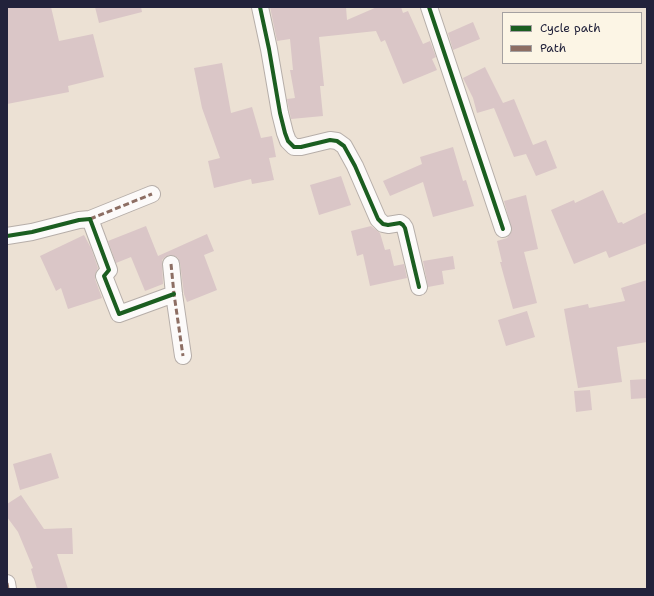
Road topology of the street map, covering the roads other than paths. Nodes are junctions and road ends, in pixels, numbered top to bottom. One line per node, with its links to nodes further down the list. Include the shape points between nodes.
1 (260, 7): 8 (street, via 280,113 288,141 294,147 330,140 344,146 378,219 382,224 403,224)
2 (429, 7): 5 (street)
3 (152, 194): 4 (street)
4 (90, 219): 6 (street); 9 (street, via 109,270 104,276 119,314)
5 (503, 230)
6 (7, 236)
7 (171, 264): 9 (street)
8 (419, 288)
9 (174, 294): 10 (street)
10 (184, 356)
11 (7, 583): 12 (street)
12 (8, 589)

